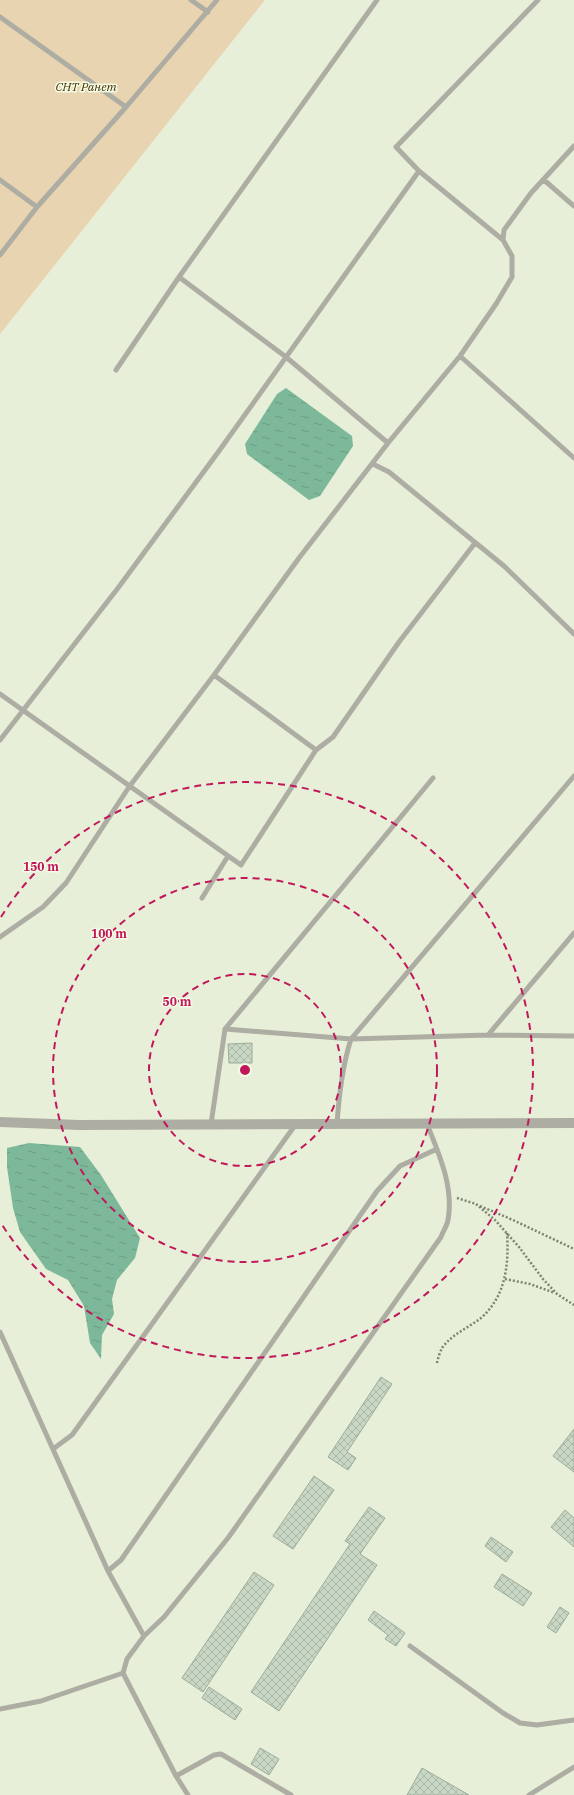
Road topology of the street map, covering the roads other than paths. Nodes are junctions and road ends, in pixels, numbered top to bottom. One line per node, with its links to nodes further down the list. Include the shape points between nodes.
1 (191, 0): 5 (lane)
2 (217, 0): 5 (lane)
3 (377, 0): 16 (lane)
4 (538, 0): 9 (lane, via 396,147)
5 (208, 12): 7 (lane)
6 (0, 17): 7 (lane)
7 (126, 107): 13 (lane)
8 (574, 146): 11 (lane)
9 (419, 171): 14 (lane); 18 (lane)
10 (0, 180): 13 (lane)
11 (544, 180): 12 (lane); 14 (lane, via 531,193 504,230)
12 (574, 206)
13 (37, 207): 15 (lane)
14 (503, 240): 17 (lane, via 512,256 512,277)
15 (0, 255)
16 (179, 277): 18 (lane); 19 (lane)
17 (460, 356): 20 (lane); 21 (lane)
18 (286, 357): 20 (lane); 27 (lane, via 118,588)
19 (116, 370)
20 (388, 443): 22 (lane)
21 (574, 458)
22 (373, 464): 23 (lane, via 389,472); 25 (lane, via 299,558)
23 (475, 543): 24 (lane, via 504,566); 29 (lane, via 399,642 333,737)
24 (574, 634)
25 (214, 675): 29 (lane); 32 (lane)
26 (0, 694): 27 (lane)
27 (24, 709): 28 (lane); 32 (lane)
28 (0, 740)
29 (316, 750): 33 (lane, via 240,865)
30 (574, 776): 40 (lane)
31 (433, 778): 37 (lane)
32 (130, 787): 33 (lane); 36 (lane, via 66,883 43,907)
33 (228, 856): 34 (lane)
34 (202, 898)
35 (574, 934): 38 (lane)
36 (0, 938)
37 (224, 1029): 40 (lane); 43 (lane)
38 (488, 1035): 39 (lane); 40 (lane)
39 (574, 1036)
40 (351, 1039): 45 (lane, via 340,1085)
41 (0, 1122): 43 (street)
42 (574, 1123): 46 (street)
43 (211, 1124): 44 (street)
44 (296, 1124): 45 (street); 49 (lane, via 72,1434)
45 (337, 1124): 46 (street)
46 (427, 1124): 47 (lane)
47 (437, 1149): 50 (lane, via 400,1166 377,1191 121,1560); 51 (lane, via 449,1196 448,1221 441,1237 228,1538 164,1617)
48 (0, 1332): 49 (lane)
49 (53, 1449): 50 (lane)
50 (108, 1571): 51 (lane)
51 (144, 1636): 53 (lane, via 128,1659)
52 (410, 1646): 55 (lane, via 520,1723 537,1725)
53 (123, 1673): 54 (lane, via 41,1701); 57 (lane)
54 (0, 1709)
55 (574, 1720)
56 (574, 1768): 60 (lane)
57 (176, 1776): 58 (lane); 59 (lane, via 214,1755 221,1754)
58 (188, 1795)
59 (291, 1795)
60 (529, 1795)

